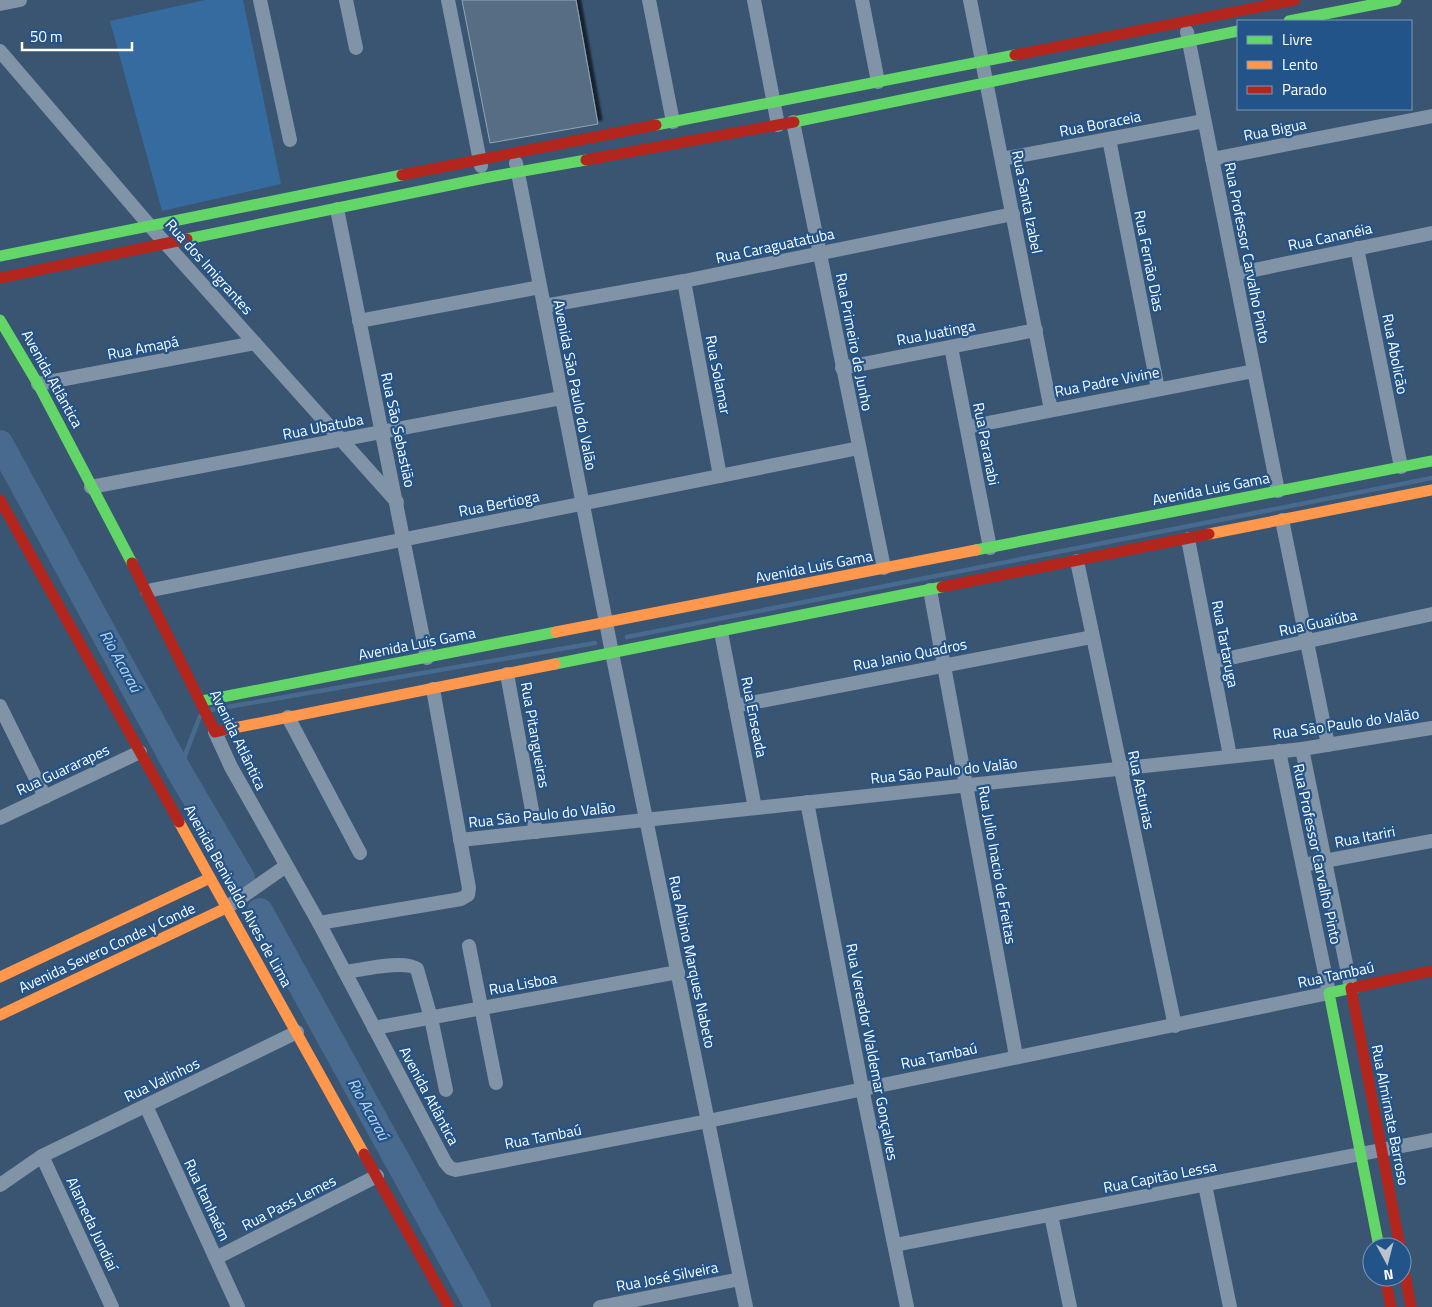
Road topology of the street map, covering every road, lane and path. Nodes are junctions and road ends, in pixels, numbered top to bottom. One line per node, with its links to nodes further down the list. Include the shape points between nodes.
1 (20, 0): 11 (street)
2 (260, 0): 29 (street)
3 (346, 0): 17 (street)
4 (448, 0): 31 (street)
5 (649, 0): 25 (street)
6 (754, 0): 22 (street)
7 (862, 0): 20 (street)
8 (970, 0): 19 (street, Rua Santa Izabel)
9 (1295, 0): 12 (street)
10 (1396, 0): 13 (street)
11 (0, 4)
12 (1247, 5): 14 (street)
13 (1294, 20)
14 (1184, 22): 16 (street, Rua Professor Carvalho Pinto); 19 (street)
15 (1237, 32): 16 (street)
16 (1188, 41): 21 (street); 24 (street, Rua Professor Carvalho Pinto)
17 (356, 48)
18 (0, 51): 38 (street, Rua dos Imigrantes)
19 (982, 62): 20 (street); 21 (street, Rua Santa Izabel)
20 (878, 82): 22 (street)
21 (986, 82): 26 (street); 32 (street, Rua Santa Izabel)
22 (774, 103): 25 (street); 27 (street)
23 (1432, 116): 33 (street, Rua Bigua)
24 (1204, 121): 28 (street, Rua Boraceia); 33 (street, Rua Professor Carvalho Pinto)
25 (673, 122): 30 (street)
26 (794, 122): 27 (street); 42 (street, Rua Primeiro de Junho)
27 (778, 125): 34 (street)
28 (1109, 139): 32 (street, Rua Boraceia); 57 (street, Rua Fernão Dias)
29 (290, 140)
30 (514, 152): 31 (street); 34 (street, Avenida São Paulo do Valão)
31 (480, 159): 35 (street); 38 (street)
32 (1002, 159): 37 (street, Rua Santa Izabel)
33 (1212, 159): 44 (street, Rua Professor Carvalho Pinto)
34 (518, 172): 35 (street); 47 (street, Avenida São Paulo do Valão)
35 (484, 178): 36 (street)
36 (337, 209): 40 (street); 50 (street, Rua São Sebastião)
37 (1012, 214): 42 (street, Rua Caraguatatuba); 51 (street, Rua Santa Izabel)
38 (150, 226): 40 (street, Rua dos Imigrantes); 43 (street)
39 (1432, 233): 41 (street, Rua Cananéia)
40 (166, 244): 45 (street); 52 (street, Rua dos Imigrantes)
41 (1357, 248): 44 (street, Rua Cananéia); 65 (street, Rua Abolicão)
42 (820, 254): 46 (street, Rua Caraguatatuba); 54 (street, Rua Primeiro de Junho)
43 (0, 256)
44 (1234, 274): 55 (street, Rua Professor Carvalho Pinto)
45 (0, 278)
46 (684, 281): 48 (street, Rua Caraguatatuba); 66 (street, Rua Solamar)
47 (540, 288): 48 (street, Avenida São Paulo do Valão); 50 (street)
48 (544, 306): 58 (street, Avenida São Paulo do Valão)
49 (0, 320): 56 (street, Avenida Atlântica)
50 (359, 321): 61 (street, Rua São Sebastião)
51 (1036, 330): 53 (street, Rua Juatinga); 59 (street, Rua Santa Izabel)
52 (255, 343): 56 (street, Rua Amapá); 62 (street, Rua dos Imigrantes)
53 (951, 347): 54 (street, Rua Juatinga); 60 (street, Rua Paranabi)
54 (842, 368): 63 (street, Rua Primeiro de Junho)
55 (1254, 370): 57 (street, Rua Padre Vivine); 69 (street, Rua Professor Carvalho Pinto)
56 (38, 384): 67 (street, Avenida Atlântica)
57 (1158, 389): 59 (street, Rua Padre Vivine)
58 (561, 398): 61 (street, Rua Ubatuba); 72 (street, Avenida São Paulo do Valão)
59 (1051, 410): 60 (street, Rua Padre Vivine)
60 (967, 427): 76 (street, Rua Paranabi)
61 (382, 432): 62 (street, Rua Ubatuba); 71 (street, Rua São Sebastião)
62 (341, 440): 67 (street, Rua Ubatuba); 71 (street, Rua dos Imigrantes)
63 (859, 448): 66 (street, Rua Bertioga); 78 (street, Rua Primeiro de Junho)
64 (1432, 461): 65 (street, Avenida Luis Gama)
65 (1401, 467): 69 (street, Avenida Luis Gama)
66 (720, 476): 72 (street, Rua Bertioga)
67 (91, 487): 80 (street, Avenida Atlântica)
68 (1432, 490): 73 (street)
69 (1278, 491): 76 (street, Avenida Luis Gama)
70 (0, 500): 101 (street, Avenida Benivaldo Alves de Lima)
71 (397, 502): 74 (street, Rua São Sebastião)
72 (582, 504): 74 (street, Rua Bertioga); 82 (street, Avenida São Paulo do Valão)
73 (1282, 520): 75 (street); 85 (street)
74 (404, 539): 80 (street, Rua Bertioga); 87 (street, Rua São Sebastião)
75 (1188, 539): 77 (street); 88 (street, Rua Tartaruga)
76 (990, 548): 78 (street, Avenida Luis Gama)
77 (1077, 561): 79 (street); 84 (street, Rua Asturias)
78 (884, 568): 82 (street, Avenida Luis Gama)
79 (930, 590): 83 (street); 89 (street, Rua Julio Inacio de Freitas)
80 (146, 591): 92 (street, Avenida Atlântica)
81 (1432, 614): 85 (street, Rua Guaiúba)
82 (606, 624): 86 (street, Rua Albino Marques Nabeto); 87 (street, Avenida Luis Gama)
83 (721, 632): 86 (street); 94 (street, Rua Enseada)
84 (1092, 637): 89 (street, Rua Janio Quadros); 103 (street, Rua Asturias)
85 (1307, 642): 88 (street, Rua Guaiúba); 98 (street)
86 (612, 653): 90 (street); 109 (street, Rua Albino Marques Nabeto)
87 (427, 658): 92 (street, Avenida Luis Gama)
88 (1212, 662): 102 (street, Rua Tartaruga)
89 (945, 665): 94 (street, Rua Janio Quadros); 104 (street, Rua Julio Inacio de Freitas)
90 (507, 674): 91 (street); 110 (street, Rua Pitangueiras)
91 (433, 689): 95 (street); 111 (street)
92 (202, 701): 97 (street, Avenida Atlântica)
93 (0, 706): 105 (street)
94 (735, 706): 107 (street, Rua Enseada)
95 (288, 717): 97 (street); 113 (street)
96 (1432, 728): 98 (street, Rua São Paulo do Valão)
97 (215, 732): 116 (street, Avenida Atlântica)
98 (1328, 745): 99 (street, Rua São Paulo do Valão)
99 (1302, 749): 100 (street, Rua São Paulo do Valão); 114 (street, Rua Professor Carvalho Pinto)
100 (1279, 751): 102 (street, Rua São Paulo do Valão); 115 (street, Rua Professor Carvalho Pinto)
101 (140, 752): 105 (street, Rua Guararapes); 117 (street, Avenida Benivaldo Alves de Lima)
102 (1230, 756): 103 (street, Rua São Paulo do Valão)
103 (1120, 768): 104 (street, Rua São Paulo do Valão); 130 (street, Rua Asturias)
104 (967, 784): 106 (street, Rua São Paulo do Valão); 133 (street, Rua Julio Inacio de Freitas, via 981,876)
105 (45, 797): 108 (street, Rua Guararapes)
106 (807, 802): 107 (street, Rua São Paulo do Valão); 135 (street, Rua Vereador Waldemar Gonçalves)
107 (754, 808): 109 (street, Rua São Paulo do Valão)
108 (0, 818)
109 (646, 820): 110 (street, Rua São Paulo do Valão); 122 (street, Rua Albino Marques Nabeto)
110 (536, 832): 111 (street, Rua São Paulo do Valão)
111 (460, 840): 119 (street, via 468,895 461,899)
112 (1432, 841): 114 (street, Rua Itariri)
113 (360, 853)
114 (1324, 861): 115 (street, Rua Itariri); 125 (street, Rua Professor Carvalho Pinto)
115 (1303, 865): 126 (street, Rua Professor Carvalho Pinto)
116 (286, 866): 118 (street); 119 (street, Avenida Atlântica)
117 (210, 878): 118 (street, Avenida Benivaldo Alves de Lima); 124 (street, Avenida Severo Conde y Conde)
118 (231, 904): 128 (street, Avenida Severo Conde y Conde); 132 (street, Avenida Benivaldo Alves de Lima)
119 (319, 923): 121 (street, Avenida Atlântica)
120 (470, 946): 127 (street)
121 (345, 972): 129 (street, via 399,964 413,966 417,969); 131 (street, Avenida Atlântica)
122 (678, 972): 127 (street, Rua Lisboa); 138 (street, Rua Albino Marques Nabeto)
123 (1432, 972): 125 (street, Rua Tambaú)
124 (0, 977)
125 (1351, 988): 126 (street, Rua Tambaú); 140 (street, Rua Almirnate Barroso)
126 (1329, 993): 130 (street, Rua Tambaú); 141 (street)
127 (482, 1008): 129 (street, Rua Lisboa); 134 (street)
128 (0, 1015)
129 (431, 1018): 131 (street, Rua Lisboa); 136 (street)
130 (1175, 1026): 133 (street, Rua Tambaú)
131 (374, 1028): 143 (street, Avenida Atlântica, via 445,1162)
132 (297, 1032): 137 (street, Rua Valinhos); 144 (street, Avenida Benivaldo Alves de Lima)
133 (1016, 1056): 135 (street, Rua Tambaú)
134 (496, 1083)
135 (862, 1088): 138 (street, Rua Tambaú); 150 (street, Rua Vereador Waldemar Gonçalves)
136 (446, 1090)
137 (146, 1106): 142 (street, Rua Valinhos); 151 (street, Rua Itanhaém)
138 (708, 1121): 143 (street, Rua Tambaú); 152 (street, Rua Albino Marques Nabeto)
139 (1432, 1140): 140 (street, Rua Capitão Lessa)
140 (1381, 1150): 141 (street, Rua Capitão Lessa); 149 (street, Rua Almirnate Barroso)
141 (1361, 1154): 145 (street, Rua Capitão Lessa); 148 (street)
142 (42, 1156): 146 (street, Rua Valinhos); 155 (street, Alameda Jundiaí)
143 (453, 1170)
144 (377, 1176): 151 (street, Rua Pass Lemes); 157 (street, Avenida Benivaldo Alves de Lima)
145 (1205, 1185): 147 (street, Rua Capitão Lessa); 162 (street)
146 (0, 1186)
147 (1052, 1215): 150 (street, Rua Capitão Lessa); 161 (street)
148 (1377, 1237)
149 (1398, 1237)
150 (895, 1245): 160 (street, Rua Vereador Waldemar Gonçalves)
151 (216, 1258): 156 (street, Rua Itanhaém)
152 (740, 1279): 158 (street, Rua José Silveira); 159 (street, Rua Albino Marques Nabeto)
153 (1387, 1287): 163 (street)
154 (1407, 1287): 164 (street)
155 (112, 1307)
156 (238, 1307)
157 (449, 1307)
158 (600, 1307)
159 (746, 1307)
160 (907, 1307)
161 (1070, 1307)
162 (1230, 1307)
163 (1391, 1307)
164 (1411, 1307)

